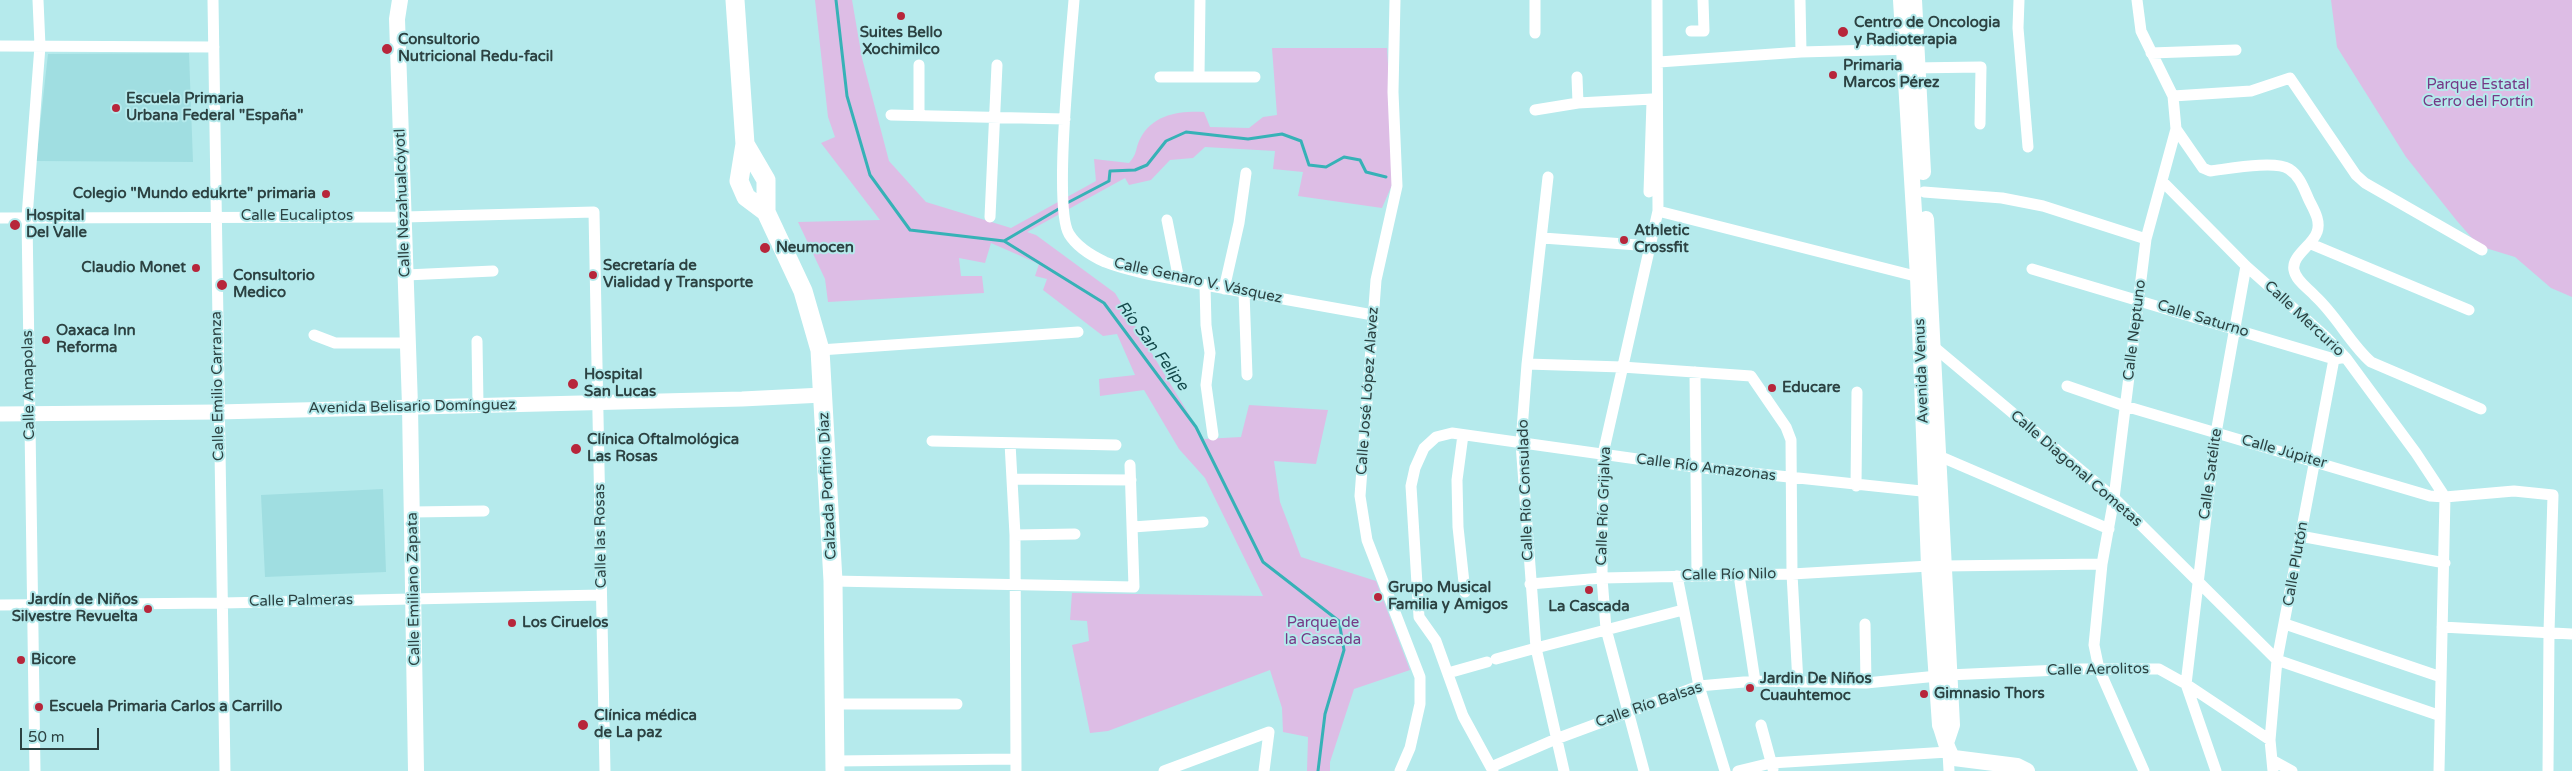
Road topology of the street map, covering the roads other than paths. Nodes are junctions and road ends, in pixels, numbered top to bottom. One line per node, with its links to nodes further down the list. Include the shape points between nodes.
1 (38, 0): 20 (street, Calle Amapolas)
2 (213, 0): 21 (street, Calle Emilio Carranza)
3 (400, 0): 55 (main road, Calle Nezahualcóyotl, via 397,19)
4 (735, 0): 44 (main road, Calzada Porfirio Díaz)
5 (1074, 0): 41 (street, Calle Genaro V. Vásquez)
6 (1200, 0): 31 (street)
7 (1395, 0): 76 (street, Calle José López Alavez, via 1393,92 1397,186 1376,280)
8 (1535, 0): 17 (street)
9 (1657, 0): 18 (street)
10 (1704, 0): 16 (street, via 1704,31)
11 (1800, 0): 24 (street)
12 (1901, 0): 22 (main road, Avenida Venus)
13 (1914, 0): 22 (main road, Avenida Venus)
14 (2019, 0): 45 (street, via 2018,28)
15 (2137, 0): 25 (street, Calle Neptuno, via 2141,31)
16 (1691, 31)
17 (1535, 33)
18 (1658, 34): 26 (street, Calle Río Grijalva); 35 (street, via 1653,42)
19 (0, 46): 20 (street)
20 (40, 46): 21 (street); 56 (street, Calle Amapolas)
21 (214, 46): 54 (street, Calle Emilio Carranza)
22 (1910, 49): 24 (street); 29 (main road, Avenida Venus)
23 (2236, 50): 25 (street)
24 (1801, 52): 26 (street)
25 (2151, 53): 34 (street, Calle Neptuno)
26 (1659, 62): 53 (street, Calle Río Grijalva)
27 (919, 65): 39 (street)
28 (997, 65): 40 (street)
29 (1912, 68): 42 (street, via 1981,67); 50 (main road, Avenida Venus); 69 (main road, Avenida Venus)
30 (1160, 77): 31 (street)
31 (1199, 77): 32 (street)
32 (1255, 77)
33 (1576, 77): 36 (street)
34 (2172, 96): 43 (street, Calle Neptuno); 64 (street, via 2251,91 2290,78 2356,175)
35 (1652, 100): 36 (street); 49 (street)
36 (1578, 104): 37 (street)
37 (1535, 110)
38 (891, 115): 39 (street)
39 (919, 116): 40 (street)
40 (994, 117): 41 (street); 57 (street)
41 (1065, 119): 70 (street, Calle Genaro V. Vásquez, via 1063,198 1068,233 1087,252 1106,262)
42 (1980, 124)
43 (2176, 129): 48 (street, Calle Neptuno); 62 (street, via 2203,168 2210,171 2277,165 2289,169 2300,179 2318,220 2318,232)
44 (745, 144): 52 (main road, Calzada Porfirio Díaz, via 766,180); 52 (main road, Calzada Porfirio Díaz, via 739,172 741,190)
45 (2028, 146)
46 (1246, 173): 72 (street)
47 (1548, 177): 60 (street, Calle Río Consulado)
48 (2162, 182): 61 (street, Calle Neptuno); 65 (street, Calle Mercurio)
49 (1649, 192)
50 (1924, 192): 61 (street, via 2002,198 2043,206); 69 (main road, Avenida Venus)
51 (594, 212): 55 (street, Calle Eucaliptos); 92 (street, Calle las Rosas)
52 (766, 212): 83 (main road, Calzada Porfirio Díaz, via 803,290)
53 (1658, 212): 63 (street, Calle Río Grijalva); 69 (street)
54 (216, 216): 55 (street, Calle Eucaliptos); 56 (street, Calle Eucaliptos); 97 (street, Calle Emilio Carranza)
55 (404, 216): 68 (main road, Calle Nezahualcóyotl)
56 (27, 217): 58 (street, Calle Eucaliptos); 99 (street, Calle Amapolas)
57 (990, 217)
58 (0, 218)
59 (1168, 220): 70 (street)
60 (1543, 238): 63 (street); 85 (street, Calle Río Consulado)
61 (2146, 239): 74 (street, Calle Neptuno)
62 (2311, 244): 75 (street); 96 (street, via 2294,262 2295,273 2333,313 2364,356)
63 (1650, 246): 86 (street, Calle Río Grijalva)
64 (2482, 250)
65 (2246, 266): 77 (street, Calle Satélite); 84 (street, Calle Mercurio, via 2325,336)
66 (2032, 269): 74 (street, Calle Saturno)
67 (492, 271): 68 (street)
68 (406, 275): 81 (main road, Calle Nezahualcóyotl)
69 (1924, 278): 82 (main road, Avenida Venus); 107 (main road, Avenida Venus)
70 (1179, 280): 71 (street, Calle Genaro V. Vásquez)
71 (1205, 285): 72 (street, Calle Genaro V. Vásquez); 102 (street, via 1210,353 1206,384)
72 (1224, 289): 73 (street, Calle Genaro V. Vásquez)
73 (1244, 292): 76 (street, Calle Genaro V. Vásquez); 88 (street)
74 (2139, 299): 77 (street, Calle Saturno); 95 (street, Calle Neptuno)
75 (2469, 310)
76 (1373, 315): 149 (street, Calle José López Alavez, via 1361,511 1367,540)
77 (2235, 329): 84 (street, Calle Saturno); 100 (street, Calle Satélite)
78 (1078, 332): 83 (street)
79 (314, 335): 81 (street, via 335,343)
80 (477, 342): 93 (street)
81 (408, 343): 94 (main road, Calle Nezahualcóyotl)
82 (1934, 347): 107 (main road, Avenida Venus); 118 (street, Calle Diagonal Cometas)
83 (820, 350): 91 (main road, Calzada Porfirio Díaz)
84 (2340, 358): 109 (street, Calle Plutón); 117 (street, Calle Mercurio, via 2416,453)
85 (1527, 364): 86 (street); 105 (street, Calle Río Consulado)
86 (1622, 367): 87 (street); 108 (street, Calle Río Grijalva)
87 (1695, 372): 111 (street); 113 (street, via 1751,376 1786,427 1791,440)
88 (1247, 376)
89 (2067, 386): 95 (street, Calle Júpiter)
90 (1858, 392): 115 (street)
91 (823, 395): 92 (street, Avenida Belisario Domínguez); 135 (main road, Calzada Porfirio Díaz)
92 (599, 403): 93 (street, Avenida Belisario Domínguez); 140 (street, Calle las Rosas)
93 (478, 405): 94 (street, Avenida Belisario Domínguez)
94 (410, 406): 97 (street, Avenida Belisario Domínguez); 120 (main road, Calle Emiliano Zapata)
95 (2125, 406): 100 (street, Calle Júpiter); 118 (street, Calle Neptuno)
96 (2481, 408)
97 (218, 412): 99 (street, Avenida Belisario Domínguez); 142 (street, Calle Emilio Carranza)
98 (0, 414): 99 (street, Avenida Belisario Domínguez)
99 (29, 414): 143 (street, Calle Amapolas)
100 (2216, 433): 109 (street, Calle Júpiter); 136 (street, Calle Satélite)
101 (1463, 435): 105 (street, Calle Río Amazonas); 139 (street, via 1458,480 1458,528); 146 (street, Calle Río Amazonas, via 1442,434 1436,437 1424,448 1415,468 1411,486)
102 (1213, 436)
103 (932, 441): 104 (street)
104 (1010, 443): 106 (street); 112 (street)
105 (1521, 443): 108 (street, Calle Río Amazonas); 137 (street, Calle Río Consulado)
106 (1116, 445)
107 (1932, 453): 116 (main road, Avenida Venus); 123 (street)
108 (1602, 454): 111 (street, Calle Río Amazonas); 134 (street, Calle Río Grijalva)
109 (2315, 461): 117 (street, Calle Júpiter, via 2430,496); 126 (street, Calle Plutón)
110 (1130, 465): 114 (street)
111 (1694, 467): 113 (street, Calle Río Amazonas); 133 (street)
112 (1012, 478): 114 (street); 125 (street)
113 (1791, 478): 115 (street, Calle Río Amazonas); 130 (street)
114 (1131, 480): 122 (street)
115 (1856, 486): 116 (street, Calle Río Amazonas)
116 (1933, 492): 129 (main road, Avenida Venus)
117 (2445, 497): 127 (street); 152 (street, Calle Júpiter, via 2507,491 2553,495)
118 (2114, 498): 123 (street, Calle Neptuno); 136 (street, Calle Diagonal Cometas)
119 (484, 511): 120 (street)
120 (412, 512): 141 (main road, Calle Emiliano Zapata)
121 (1203, 522): 122 (street)
122 (1133, 527): 138 (street, via 1134,587)
123 (2109, 529): 128 (street, Calle Neptuno)
124 (1075, 534): 125 (street)
125 (1014, 535): 138 (street)
126 (2300, 536): 127 (street); 148 (street, Calle Plutón)
127 (2445, 563): 150 (street)
128 (2102, 564): 129 (street, Calle Río Nilo); 156 (street, Calle Neptuno, via 2094,645)
129 (1936, 566): 130 (street, Calle Río Nilo); 158 (main road, Avenida Venus)
130 (1792, 574): 131 (street, Calle Río Nilo); 161 (street)
131 (1739, 575): 133 (street, Calle Río Nilo); 160 (street)
132 (1676, 576): 133 (street, Calle Río Nilo); 134 (street, Calle Río Nilo); 145 (street)
133 (1698, 576)
134 (1602, 578): 137 (street, Calle Río Nilo); 151 (street, Calle Río Grijalva)
135 (833, 581): 138 (street); 165 (main road, Calzada Porfirio Díaz)
136 (2197, 583): 155 (street, Calle Diagonal Cometas); 163 (street, Calle Satélite)
137 (1530, 584): 154 (street, Calle Río Consulado)
138 (1014, 585): 173 (street)
139 (1465, 592)
140 (601, 595): 141 (street, Calle Palmeras); 183 (street, Calle las Rosas)
141 (414, 598): 142 (street, Calle Palmeras); 182 (main road, Calle Emiliano Zapata)
142 (222, 603): 143 (street, Calle Palmeras); 181 (street, Calle Emilio Carranza)
143 (32, 604): 144 (street, Calle Palmeras); 180 (street, Calle Amapolas)
144 (0, 605)
145 (1683, 610): 151 (street); 164 (street)
146 (1418, 617): 149 (street); 157 (street, via 1436,641)
147 (1866, 624): 162 (street)
148 (2285, 624): 155 (street, Calle Plutón); 159 (street)
149 (1401, 626): 187 (street, Calle José López Alavez, via 1420,677 1420,704 1410,748)
150 (2442, 626): 152 (street); 159 (street)
151 (1606, 629): 154 (street); 167 (street, Calle Río Grijalva)
152 (2549, 632): 153 (street); 197 (street)
153 (2572, 634)
154 (1538, 648): 157 (street); 170 (street, Calle Río Consulado)
155 (2277, 660): 168 (street); 171 (street, Calle Plutón)
156 (2099, 669): 158 (street, Calle Aerolitos); 163 (street, Calle Aerolitos, via 2159,669); 178 (street, Calle Neptuno)
157 (1448, 673): 179 (street, via 1466,725)
158 (1942, 675): 162 (street, Calle Río Balsas); 172 (main road, Avenida Venus, via 1952,725)
159 (2441, 677): 168 (street)
160 (1755, 681): 161 (street, Calle Río Balsas); 164 (street, Calle Río Balsas)
161 (1798, 683): 162 (street, Calle Río Balsas)
162 (1866, 683)
163 (2186, 684): 171 (street, Calle Aerolitos); 194 (street)
164 (1699, 686): 167 (street, Calle Río Balsas); 190 (street)
165 (833, 704): 166 (street); 175 (main road, Calzada Porfirio Díaz)
166 (957, 704)
167 (1627, 711): 170 (street, Calle Río Balsas); 189 (street, Calle Río Grijalva)
168 (2438, 715): 196 (street)
169 (1761, 725): 177 (street)
170 (1556, 739): 179 (street, Calle Río Balsas); 188 (street, Calle Río Consulado)
171 (2270, 740): 176 (street, Calle Plutón)
172 (1948, 746): 177 (street); 192 (street); 193 (main road, via 1957,759 2018,766)
173 (1016, 759): 174 (street); 184 (street)
174 (941, 765): 175 (street)
175 (835, 766)
176 (2272, 766): 195 (street)
177 (1772, 767): 191 (street)
178 (2142, 768)
179 (1492, 769)
180 (35, 771)
181 (225, 771)
182 (416, 771)
183 (605, 771)
184 (1016, 771)
185 (1164, 771): 186 (street, via 1269,732)
186 (1264, 771)
187 (1400, 771)
188 (1564, 771)
189 (1644, 771)
190 (1724, 771)
191 (1738, 771)
192 (1949, 771)
193 (2027, 771)
194 (2216, 771)
195 (2292, 771)
196 (2439, 771)
197 (2548, 771)

